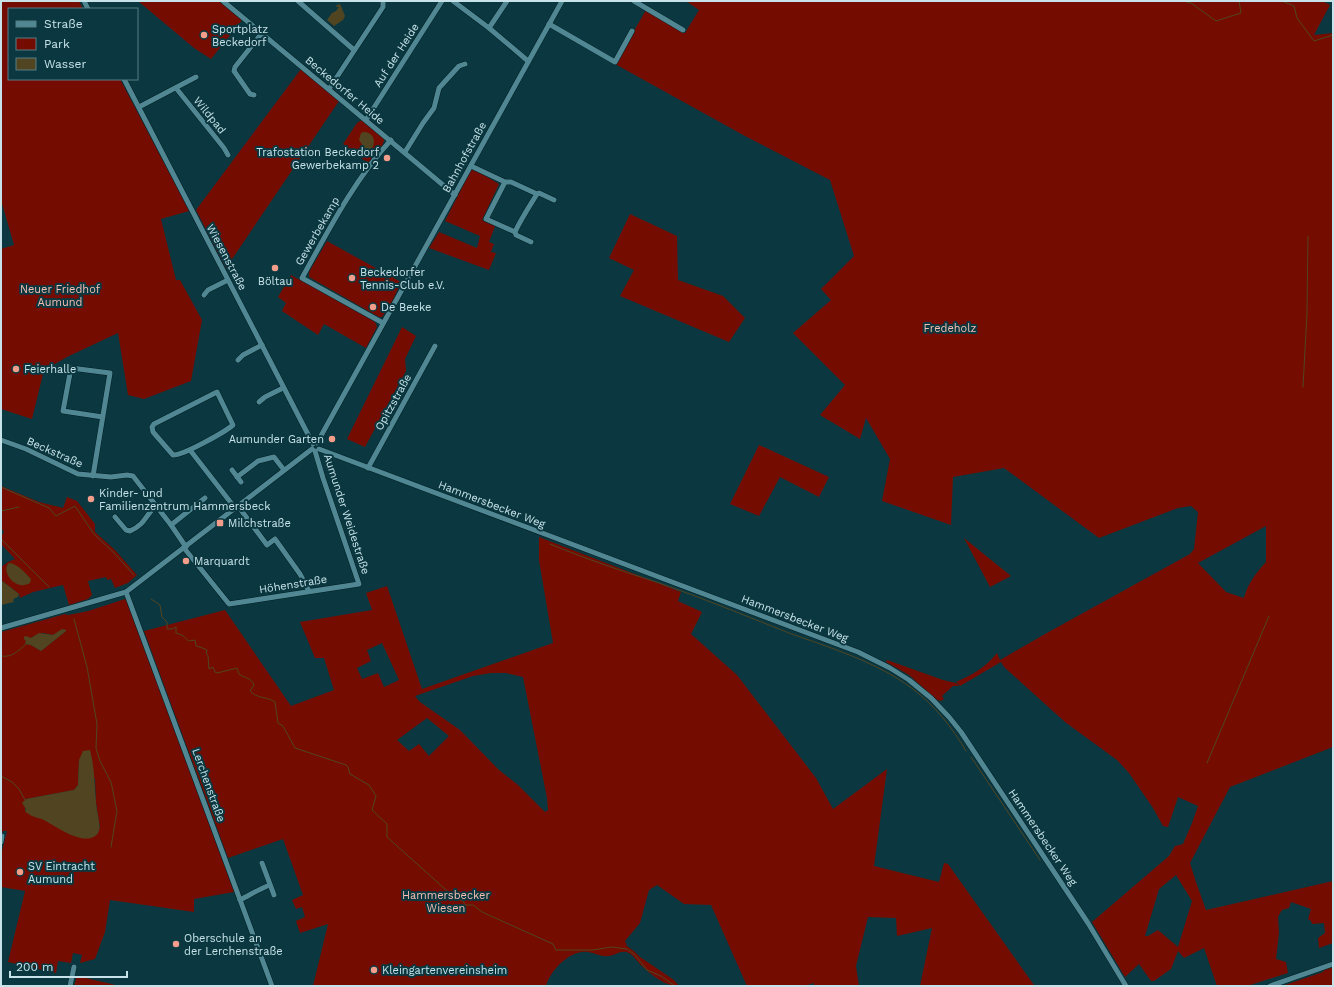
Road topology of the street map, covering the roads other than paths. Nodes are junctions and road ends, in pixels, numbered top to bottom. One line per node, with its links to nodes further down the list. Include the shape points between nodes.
1 (223, 1): 13 (street, Beckedorfer Heide)
2 (298, 1): 14 (street)
3 (382, 1): 14 (street, via 383,7)
4 (442, 1): 23 (street, Auf der Heide)
5 (455, 1): 10 (street)
6 (507, 1): 10 (street)
7 (562, 1): 9 (street, Bahnhofstraße)
8 (634, 1): 11 (street)
9 (549, 24): 12 (street, via 615,62); 15 (street, Bahnhofstraße)
10 (489, 28): 15 (street)
11 (683, 30)
12 (632, 31)
13 (262, 34): 20 (street, Beckedorfer Heide); 21 (street, via 234,71 250,94)
14 (354, 50): 20 (street)
15 (528, 61): 27 (street, Bahnhofstraße)
16 (465, 64): 25 (street, via 459,66 439,88 434,108)
17 (196, 77): 19 (street)
18 (125, 80): 22 (street, Wiesenstraße)
19 (176, 88): 22 (street); 26 (street, Wildpad)
20 (329, 90): 23 (street, Beckedorfer Heide)
21 (254, 95)
22 (139, 107): 34 (street, Wiesenstraße)
23 (366, 120): 24 (street, Beckedorfer Heide)
24 (391, 140): 25 (street, Beckedorfer Heide); 36 (street, Gewerbekamp, via 345,202 302,278)
25 (405, 152): 30 (street, Beckedorfer Heide)
26 (228, 155)
27 (471, 166): 28 (street); 30 (street, Bahnhofstraße)
28 (505, 182): 29 (street, via 511,182); 32 (street, via 486,219)
29 (537, 194): 31 (street); 32 (street)
30 (455, 195): 36 (street, Bahnhofstraße)
31 (554, 200)
32 (515, 232): 33 (street, via 516,235)
33 (531, 242)
34 (228, 280): 35 (street, via 208,290); 37 (street, Wiesenstraße)
35 (204, 295)
36 (383, 323): 44 (street, Bahnhofstraße)
37 (262, 345): 39 (street); 40 (street, Wiesenstraße)
38 (435, 346): 46 (street, Opitzstraße)
39 (238, 360)
40 (283, 388): 41 (street); 44 (street, Wiesenstraße)
41 (259, 402)
42 (103, 417): 42 (street, via 110,373 71,368 63,411); 49 (street)
43 (1, 440): 49 (street, Beckstraße, via 78,474)
44 (315, 447): 46 (street, Hammersbecker Weg); 48 (street); 58 (street, Aumunder Weidestraße)
45 (190, 450): 45 (street, via 233,425 217,392 152,427 153,432 173,455); 54 (street)
46 (368, 468): 72 (street, Hammersbecker Weg, via 858,652 900,673 931,698 961,732 1088,923)
47 (232, 470): 50 (street)
48 (284, 470): 50 (street, via 274,457 258,461); 54 (street)
49 (93, 476): 53 (street, Beckstraße, via 131,475)
50 (237, 477): 51 (street)
51 (240, 482)
52 (205, 498): 56 (street)
53 (156, 506): 55 (street, via 144,522 130,531 126,530); 56 (street, Beckstraße)
54 (237, 507): 57 (street); 59 (street, via 267,545 275,539)
55 (116, 517)
56 (171, 524): 57 (street, Beckstraße)
57 (185, 547): 59 (street, Höhenstraße, via 229,604); 60 (street)
58 (359, 584): 59 (street, Höhenstraße)
59 (309, 591)
60 (126, 592): 61 (street); 67 (street, Lerchenstraße)
61 (1, 628)
62 (2, 836): 63 (street)
63 (1, 842)
64 (262, 863): 65 (street)
65 (270, 885): 66 (street); 67 (street)
66 (274, 895)
67 (240, 900): 71 (street, Lerchenstraße)
68 (1333, 964): 73 (street)
69 (74, 967): 70 (street)
70 (70, 986)
71 (272, 986)
72 (1126, 986)
73 (1270, 986)

